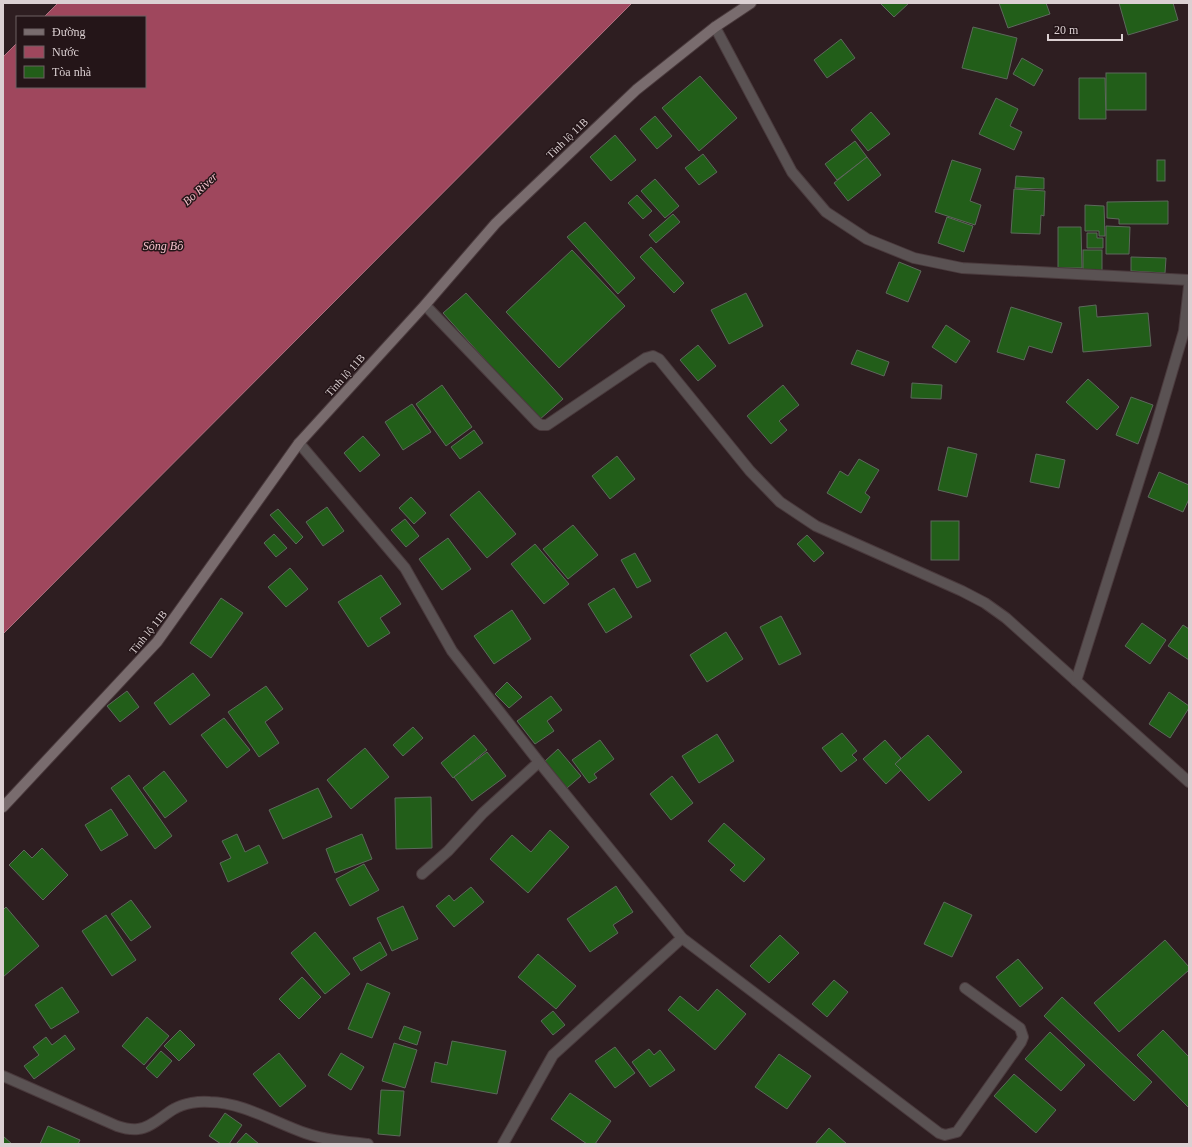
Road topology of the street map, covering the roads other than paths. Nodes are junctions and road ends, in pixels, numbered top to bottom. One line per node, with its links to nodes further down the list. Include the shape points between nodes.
1 (751, 3): 2 (main road, Tỉnh lộ 11B)
2 (715, 27): 3 (street, via 792,172 826,212 867,239 914,258 962,268); 5 (main road, Tỉnh lộ 11B, via 636,90 496,222)
3 (1189, 280)
4 (1189, 286): 7 (street, via 1184,331)
5 (425, 305): 6 (main road, Tỉnh lộ 11B); 7 (street, via 542,425 547,425 646,358 653,356 659,359 750,471 780,502 816,526 985,603 1006,618)
6 (299, 443): 8 (street, via 405,568 452,651); 10 (main road, Tỉnh lộ 11B, via 157,642)
7 (1076, 681): 9 (street)
8 (539, 762): 11 (street); 12 (street)
9 (1189, 782)
10 (3, 807)
11 (422, 874)
12 (682, 938): 13 (street, via 945,1135 957,1132 1023,1037 1020,1028); 16 (street, via 553,1055)
13 (965, 988)
14 (3, 1076): 15 (street, via 128,1129 147,1127 176,1108 191,1103 210,1102 230,1104 306,1133)
15 (368, 1144)
16 (503, 1144)

